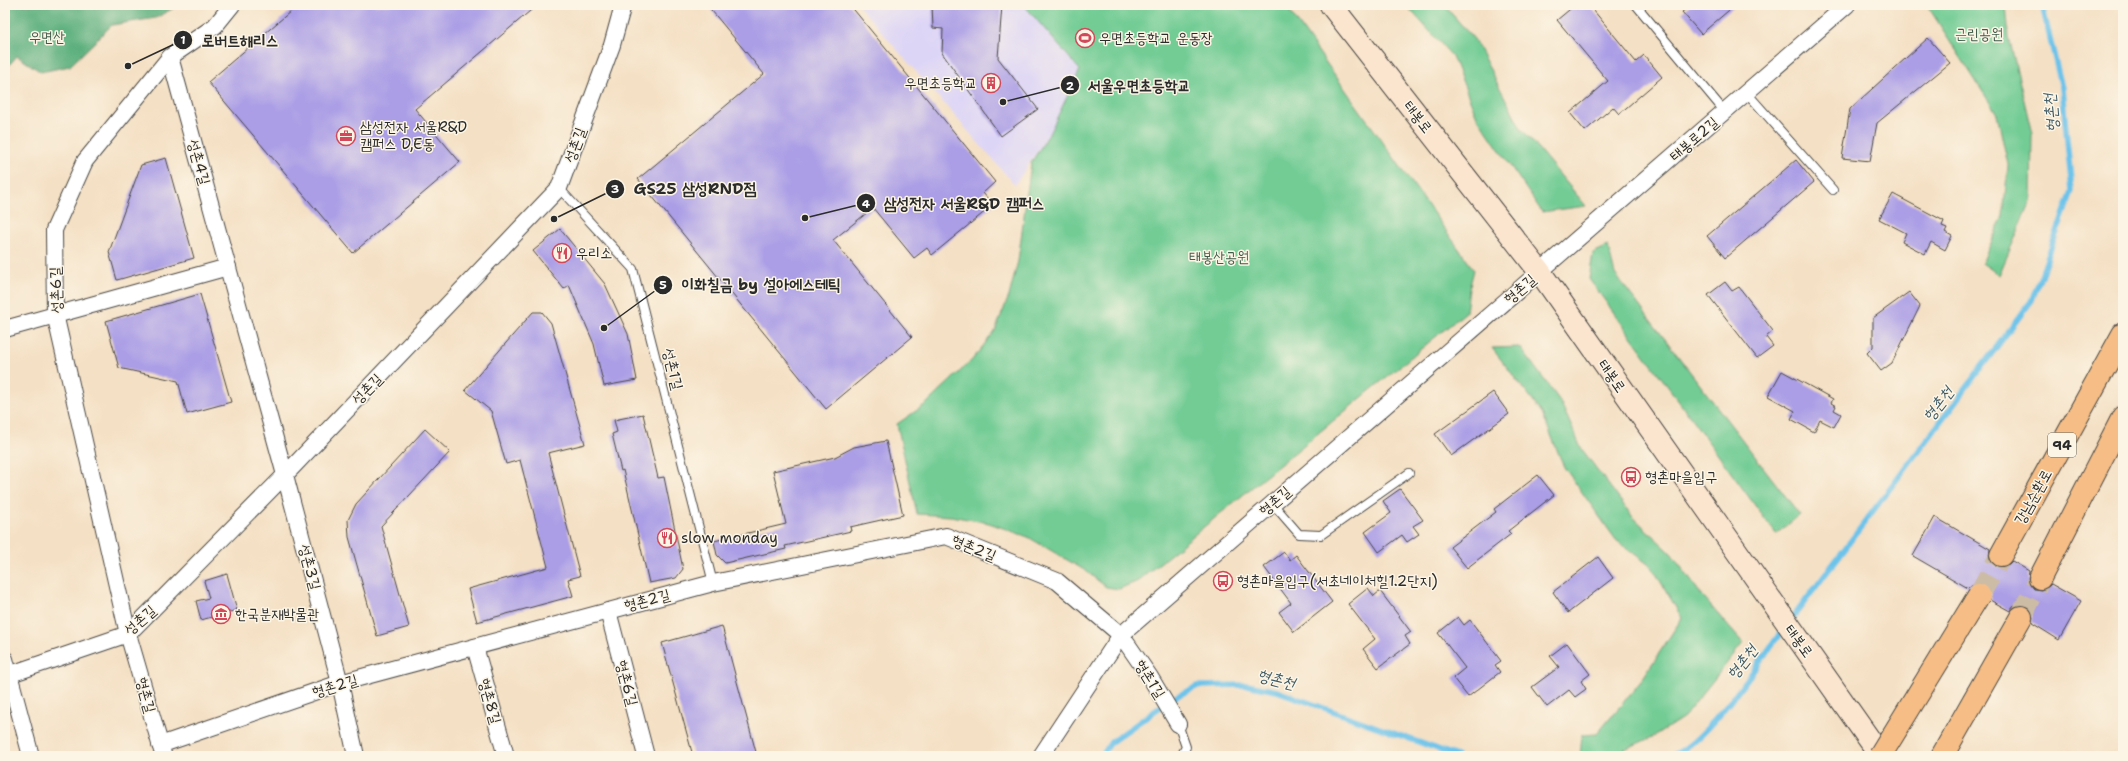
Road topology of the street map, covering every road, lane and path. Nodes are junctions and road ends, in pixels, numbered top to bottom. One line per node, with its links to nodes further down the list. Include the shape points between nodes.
1 (232, 5): 6 (street, 성촌6길, via 215,26)
2 (623, 5): 9 (street, 성촌길, via 612,45)
3 (1331, 5): 12 (street, 태봉로)
4 (1636, 5): 8 (lane)
5 (1847, 5): 7 (street, 태봉로2길)
6 (170, 58): 11 (street, 성촌4길); 13 (street, 성촌6길, via 85,160 54,230)
7 (1747, 93): 8 (street, 태봉로2길); 10 (lane)
8 (1725, 112): 12 (street, 태봉로2길)
9 (559, 188): 18 (street, 성촌길); 22 (lane, 성촌1길, via 633,269)
10 (1833, 190)
11 (228, 267): 13 (street); 18 (street, 성촌4길)
12 (1540, 272): 19 (street, 형촌길); 40 (street, 태봉로)
13 (55, 314): 14 (street); 26 (street, 성촌6길)
14 (5, 329)
15 (2123, 334): 20 (highway, 강남순환로 / 94)
16 (2123, 417): 21 (highway)
17 (1409, 473): 19 (lane, via 1321,535 1299,534)
18 (286, 474): 26 (street, 성촌길); 31 (street, 성촌3길)
19 (1273, 504): 27 (street, 형촌길)
20 (2001, 555)
21 (2040, 578)
22 (713, 583): 24 (street, 형촌2길); 27 (street, 형촌2길, via 946,536 1057,581)
23 (1979, 595): 40 (highway, bridge)
24 (608, 611): 28 (street, 형촌2길); 37 (street, 형촌6길)
25 (2021, 617): 41 (highway)
26 (128, 634): 30 (street, 성촌길); 33 (street, 형촌길)
27 (1121, 635): 32 (street, 형촌1길); 38 (street, 형촌길)
28 (475, 647): 31 (street, 형촌2길); 36 (street, 형촌8길)
29 (5, 659): 30 (street)
30 (7, 676): 34 (street)
31 (340, 683): 33 (street, 형촌2길); 35 (street, 성촌3길)
32 (1178, 724): 39 (lane, via 1186,747)
33 (162, 751)
34 (31, 756)
35 (356, 756)
36 (506, 756)
37 (646, 756)
38 (1041, 756)
39 (1181, 756)
40 (1881, 756)
41 (1942, 756)

